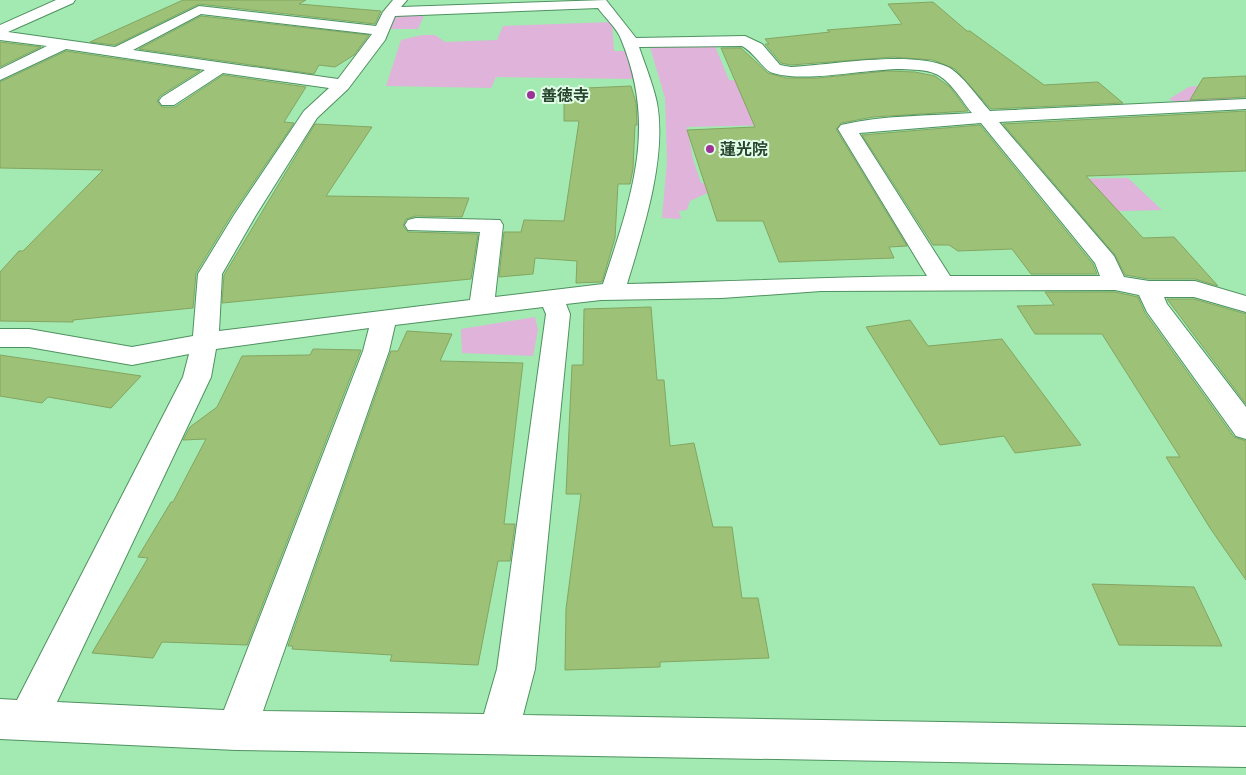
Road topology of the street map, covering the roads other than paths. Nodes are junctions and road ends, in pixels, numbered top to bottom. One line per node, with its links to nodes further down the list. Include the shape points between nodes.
1 (68, 0): 4 (street)
2 (600, 2): 3 (street); 6 (street)
3 (391, 14): 8 (street, via 199,10); 11 (street, via 377,40)
4 (0, 30)
5 (0, 35): 7 (street)
6 (630, 43): 14 (street, via 746,41 758,47 775,70 791,72 926,65 942,71); 19 (street, via 648,102 650,128 641,201)
7 (62, 44): 8 (street); 10 (street)
8 (117, 52): 9 (street)
9 (221, 67): 11 (street); 12 (street)
10 (0, 75)
11 (342, 85): 25 (street, via 310,115 210,274)
12 (168, 101)
13 (1246, 104): 14 (street)
14 (985, 117): 16 (street, via 1106,261); 17 (street, via 847,129)
15 (416, 225): 22 (street, via 492,225)
16 (1115, 283): 17 (street); 18 (street)
17 (944, 284): 19 (street, via 822,284)
18 (1149, 289): 21 (street, via 1195,289); 26 (street, via 1156,306)
19 (613, 292): 20 (street)
20 (551, 298): 22 (street); 29 (street, via 558,314 516,669)
21 (1246, 304)
22 (482, 305): 23 (street)
23 (384, 318): 25 (street); 28 (street, via 376,351)
24 (0, 338): 25 (street, via 29,338 132,356)
25 (205, 342): 27 (street, via 197,377)
26 (1246, 428)
27 (14, 719): 28 (street)
28 (236, 730): 29 (street)
29 (498, 734): 30 (street)
30 (1246, 747)

